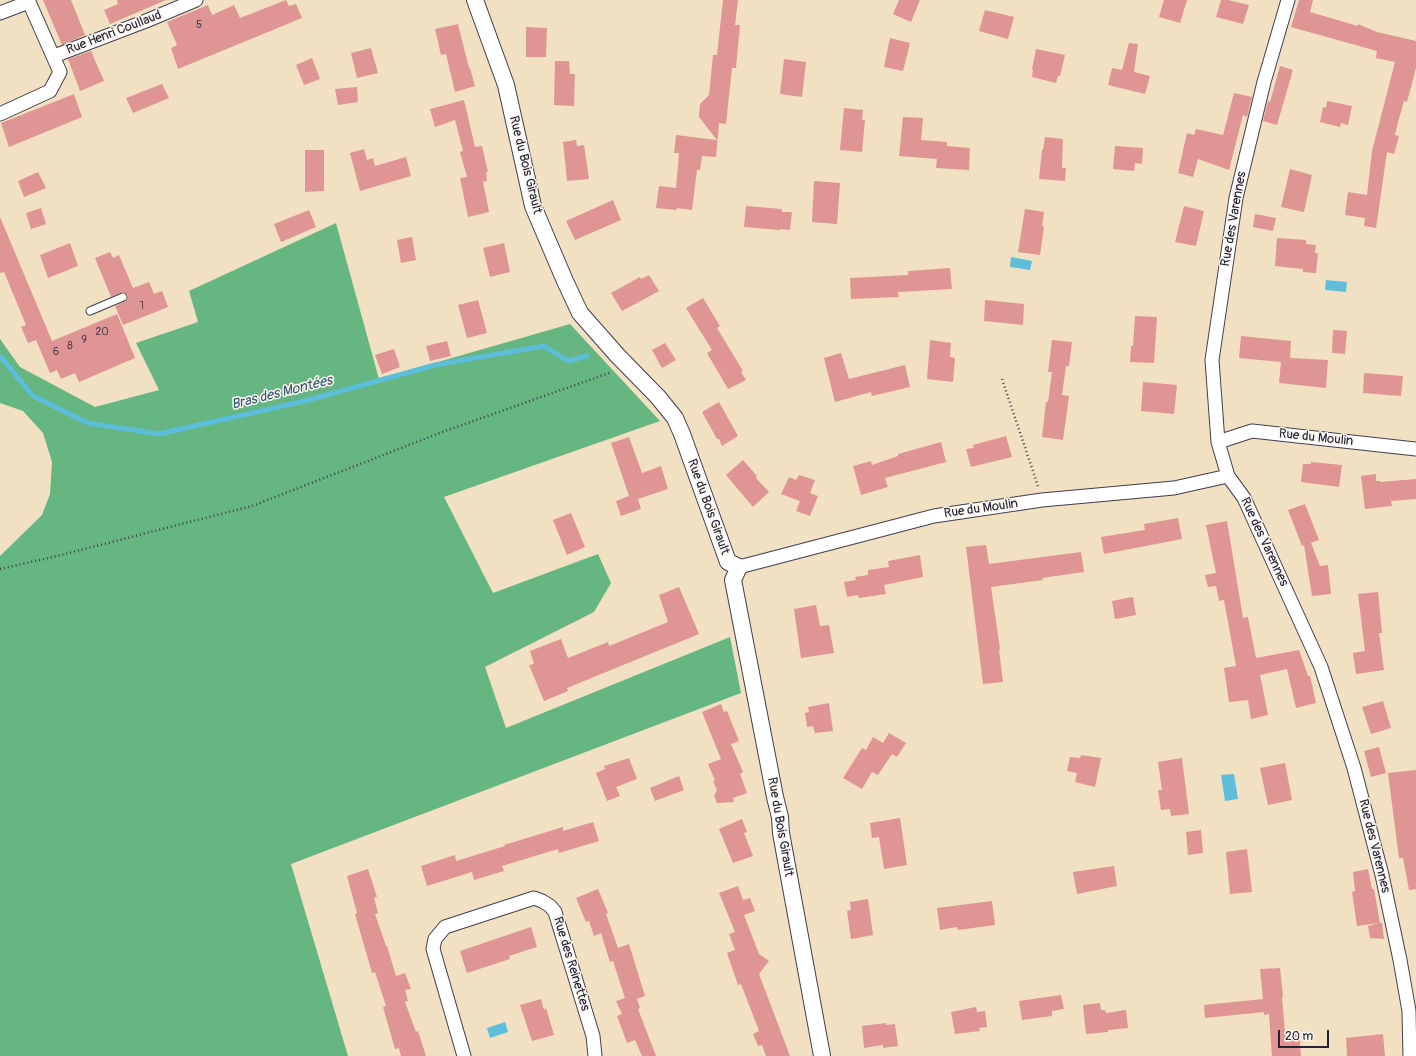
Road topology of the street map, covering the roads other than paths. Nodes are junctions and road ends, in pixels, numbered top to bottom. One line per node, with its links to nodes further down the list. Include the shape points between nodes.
1 (196, 0): 5 (street, Rue Henri Coullaud)
2 (475, 0): 12 (street, Rue du Bois Girault, via 506,85 533,206 580,313 658,396 675,418 728,562)
3 (1288, 0): 9 (street, Rue des Varennes, via 1264,82 1236,198 1212,360)
4 (0, 13): 5 (street, via 29,2)
5 (54, 56): 6 (street, via 60,72 50,91)
6 (0, 114)
7 (124, 297): 8 (lane)
8 (90, 311)
9 (1218, 442): 10 (street, Rue du Moulin, via 1252,431); 11 (street, Rue des Varennes)
10 (1416, 449)
11 (1228, 476): 12 (street, Rue du Moulin, via 1174,488 1042,500 934,516); 16 (street, Rue des Varennes, via 1244,498 1321,667 1354,768 1382,874 1400,960 1409,1011)
12 (739, 567): 15 (street, Rue du Bois Girault, via 733,580 780,817)
13 (464, 1056): 14 (street, Rue des Reinettes, via 433,949 435,939 445,927 534,898 550,906 555,912 594,1036)
14 (595, 1056)
15 (822, 1056)
16 (1410, 1056)

